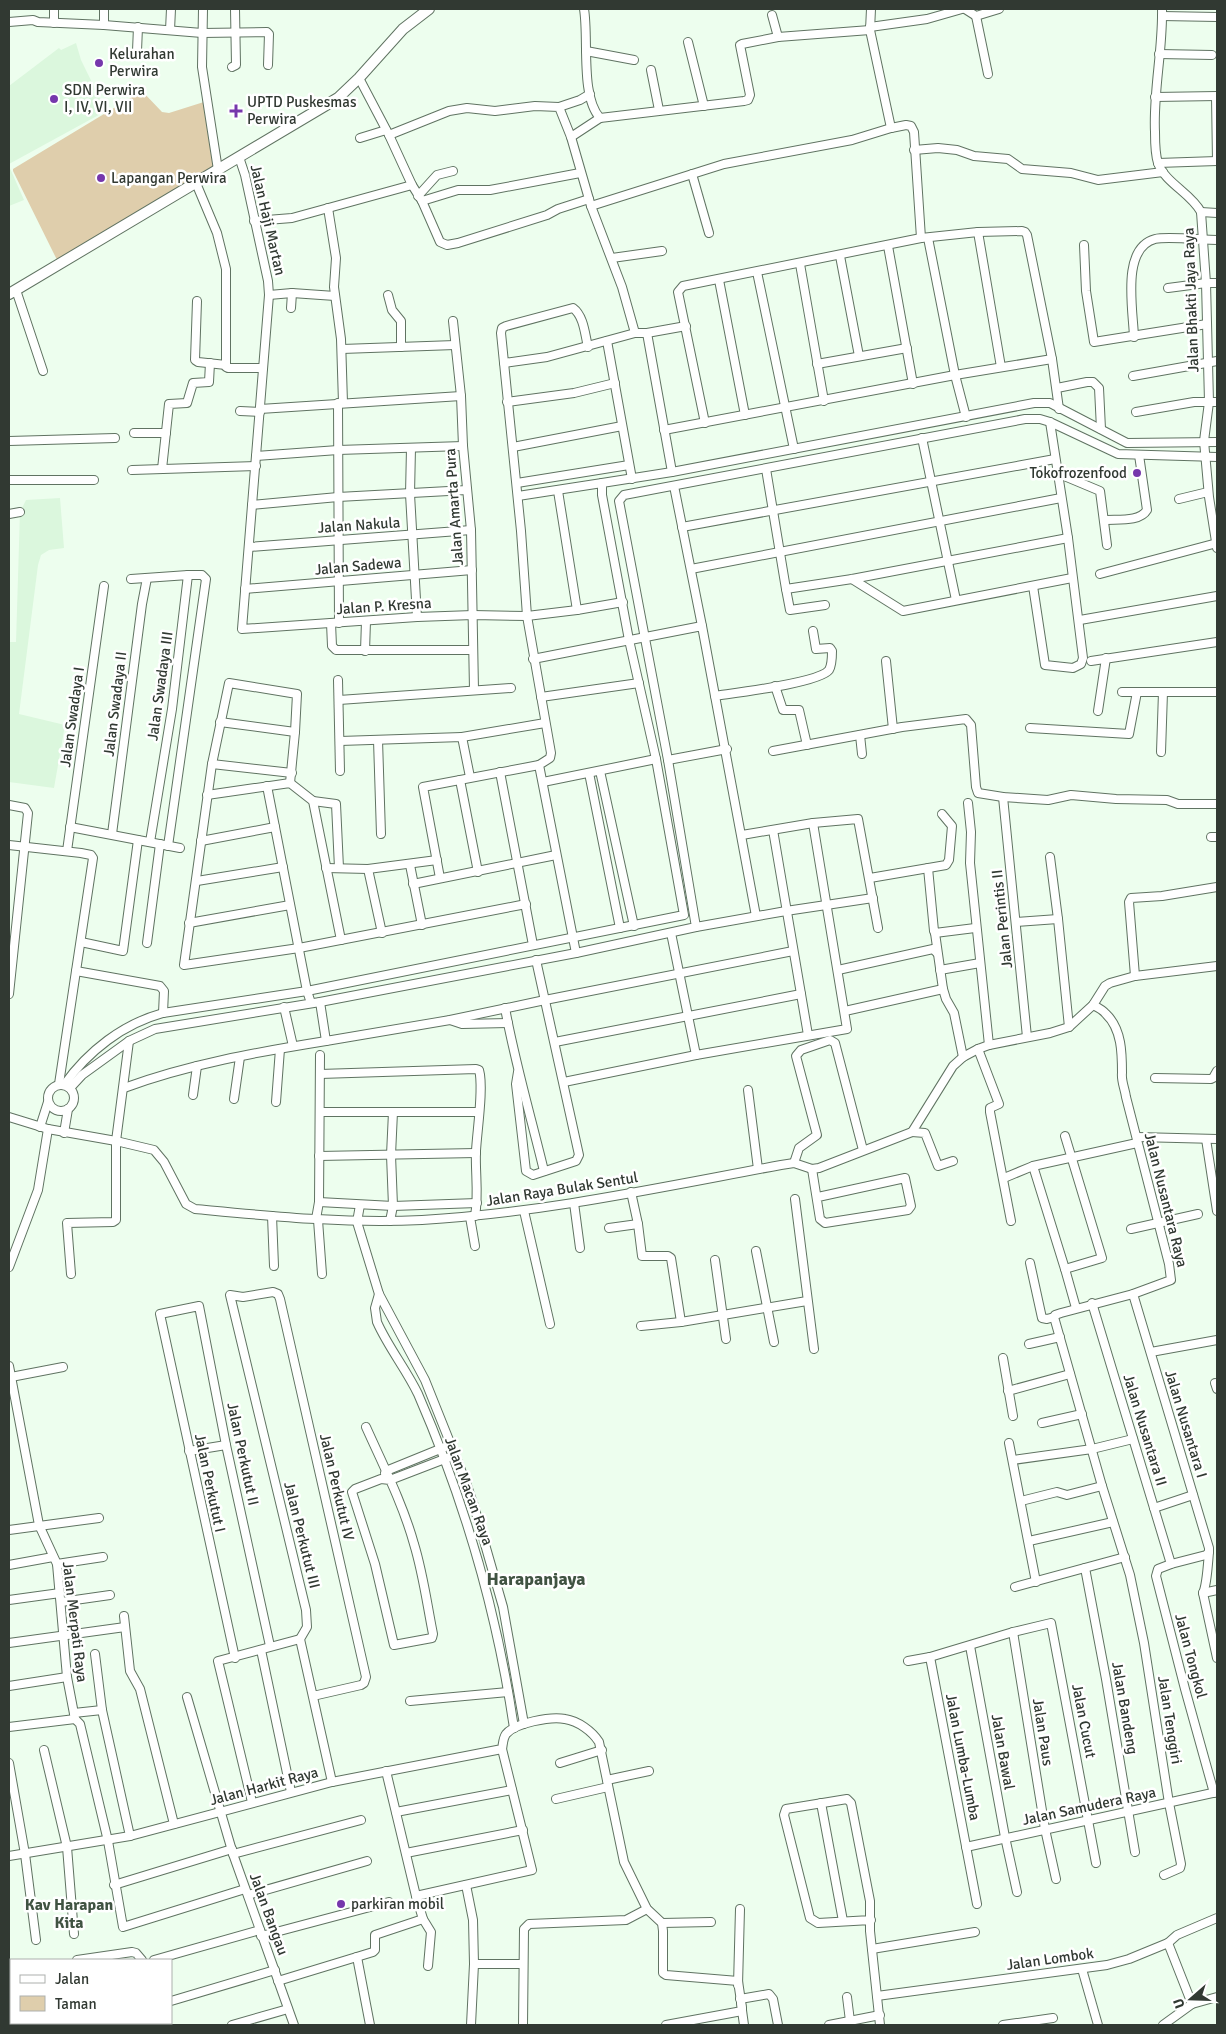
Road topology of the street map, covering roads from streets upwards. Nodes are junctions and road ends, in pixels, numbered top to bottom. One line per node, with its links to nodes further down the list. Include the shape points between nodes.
1 (54, 9): 16 (street)
2 (104, 9): 17 (street)
3 (171, 9): 20 (street)
4 (202, 9): 21 (street)
5 (235, 9): 22 (street)
6 (429, 9): 34 (street, via 403,28)
7 (584, 9): 25 (street)
8 (871, 9): 19 (street)
9 (964, 9): 13 (street); 19 (street, via 927,20)
10 (999, 9): 13 (street)
11 (1162, 12): 14 (street); 27 (street, Jalan Bhakti Jaya Raya)
12 (772, 15): 23 (street)
13 (976, 16): 33 (street)
14 (1217, 17)
15 (9, 22): 16 (street, via 33,20)
16 (54, 23): 17 (street)
17 (104, 25): 18 (street)
18 (138, 27): 20 (street); 26 (street)
19 (870, 29): 23 (street); 42 (street)
20 (170, 30): 21 (street)
21 (202, 32): 22 (street); 50 (street, via 202,67)
22 (235, 32): 30 (street, via 268,33); 31 (street, via 236,65)
23 (778, 37): 38 (street, via 740,45 750,95 748,100)
24 (688, 42): 38 (street)
25 (586, 51): 29 (street); 35 (street)
26 (137, 52)
27 (1159, 54): 28 (street); 37 (street, Jalan Bhakti Jaya Raya)
28 (1212, 54)
29 (634, 60)
30 (268, 65)
31 (232, 67)
32 (651, 70): 40 (street)
33 (988, 74)
34 (359, 78): 43 (street); 47 (street, via 338,98)
35 (590, 94): 39 (street); 41 (street, via 592,106)
36 (1217, 96): 37 (street); 48 (street)
37 (1155, 97): 49 (street, Jalan Bhakti Jaya Raya)
38 (704, 106): 40 (street)
39 (559, 107): 43 (street, via 495,111 466,108); 44 (street)
40 (659, 110): 41 (street)
41 (600, 118): 44 (street)
42 (891, 128): 46 (street, via 911,126); 54 (street, via 852,140 724,164)
43 (387, 133): 45 (street); 56 (street)
44 (571, 137): 53 (street)
45 (360, 138)
46 (914, 150): 52 (street, via 957,150 974,156 1008,159 1022,169 1071,173 1098,180); 65 (street)
47 (239, 157): 50 (street); 62 (street, Jalan Haji Martan)
48 (1217, 161): 49 (street)
49 (1158, 162): 52 (street, Jalan Bhakti Jaya Raya)
50 (218, 170): 55 (street)
51 (453, 171): 57 (street, via 436,175)
52 (1163, 172): 60 (street, Jalan Bhakti Jaya Raya, via 1197,204)
53 (580, 173): 57 (street, via 490,190 458,190); 58 (street)
54 (692, 174): 58 (street); 64 (street)
55 (196, 183): 79 (street); 105 (street, via 217,233 226,269)
56 (412, 185): 57 (street); 59 (street)
57 (420, 198): 58 (street, via 440,242 447,245 548,216 558,209)
58 (590, 203): 72 (street)
59 (328, 208): 62 (street, via 292,218); 83 (street, via 336,258)
60 (1201, 212): 61 (street); 66 (street, Jalan Bhakti Jaya Raya)
61 (1217, 213)
62 (254, 221): 82 (street, Jalan Haji Martan)
63 (978, 232): 65 (street); 99 (street, via 1025,232); 106 (street)
64 (710, 233)
65 (924, 238): 69 (street); 109 (street)
66 (1203, 240): 67 (street); 76 (street, Jalan Bhakti Jaya Raya); 91 (street, via 1156,239 1140,247 1133,264)
67 (1217, 240)
68 (1084, 245): 91 (street, via 1086,291 1094,342)
69 (888, 246): 71 (street); 96 (street)
70 (662, 251): 72 (street)
71 (840, 256): 73 (street); 98 (street)
72 (612, 258): 89 (street)
73 (800, 264): 74 (street); 104 (street)
74 (757, 272): 75 (street); 121 (street)
75 (719, 280): 88 (street, via 680,288 678,292); 126 (street)
76 (1206, 283): 77 (street); 78 (street); 87 (street, Jalan Bhakti Jaya Raya)
77 (1217, 283)
78 (1168, 288)
79 (12, 292): 108 (street)
80 (292, 293): 82 (street); 83 (street); 85 (street)
81 (388, 294): 94 (street, via 392,310 401,321)
82 (269, 295): 107 (street, Jalan Haji Martan)
83 (335, 296): 97 (street)
84 (198, 301): 102 (street, via 196,360)
85 (291, 308)
86 (453, 321): 93 (street, Jalan Amarta Pura)
87 (1207, 324): 91 (street); 101 (street, Jalan Bhakti Jaya Raya)
88 (686, 326): 90 (street); 130 (street)
89 (634, 333): 90 (street); 92 (street)
90 (646, 333): 132 (street)
91 (1134, 337)
92 (606, 341): 95 (street); 111 (street)
93 (455, 345): 94 (street); 114 (street, Jalan Amarta Pura)
94 (401, 347): 97 (street)
95 (588, 347): 103 (street); 103 (street, via 580,317 573,308 502,328)
96 (907, 348): 98 (street); 112 (street)
97 (342, 349): 119 (street)
98 (859, 356): 104 (street)
99 (1052, 359): 106 (street); 113 (street)
100 (1217, 361): 101 (street)
101 (1208, 362): 110 (street); 117 (street, Jalan Bhakti Jaya Raya)
102 (210, 363): 105 (street); 135 (street, via 209,382 193,384 187,403 169,404)
103 (504, 363): 116 (street)
104 (817, 364): 115 (street)
105 (226, 365): 107 (street, via 228,368)
106 (1001, 367): 109 (street)
107 (263, 368): 124 (street, Jalan Haji Martan)
108 (42, 371)
109 (955, 375): 112 (street); 127 (street)
110 (1133, 376)
111 (615, 383): 116 (street, via 574,393); 131 (street)
112 (913, 384): 115 (street)
113 (1057, 388): 122 (street); 133 (street, via 1093,382 1099,388)
114 (461, 396): 119 (street); 141 (street, Jalan Amarta Pura)
115 (824, 401): 121 (street)
116 (508, 402): 142 (street)
117 (1208, 402): 118 (street); 125 (street); 139 (street, Jalan Bhakti Jaya Raya)
118 (1217, 402)
119 (341, 403): 124 (street); 145 (street)
120 (1050, 403): 122 (street); 127 (street, via 1034,403); 128 (street)
121 (784, 408): 126 (street); 144 (street)
122 (1059, 409): 133 (street)
123 (240, 411): 124 (street)
124 (260, 411): 148 (street, Jalan Haji Martan)
125 (1136, 412)
126 (745, 415): 130 (street)
127 (966, 417): 144 (street)
128 (1040, 419): 129 (street); 137 (street)
129 (1050, 422): 147 (street, via 1118,454); 151 (street)
130 (705, 423): 132 (street)
131 (622, 426): 142 (street); 152 (street)
132 (664, 430): 158 (street)
133 (1101, 430): 139 (street, via 1127,443)
134 (134, 433): 135 (street)
135 (166, 433): 155 (street)
136 (115, 438): 138 (street)
137 (922, 438): 154 (street); 163 (street)
138 (9, 440)
139 (1204, 442): 140 (street); 149 (street, Jalan Bhakti Jaya Raya)
140 (1217, 442)
141 (463, 446): 143 (street); 167 (street, Jalan Amarta Pura)
142 (513, 447): 164 (street)
143 (411, 448): 145 (street); 170 (street)
144 (794, 449): 146 (street)
145 (338, 450): 148 (street); 172 (street)
146 (774, 452): 154 (street); 158 (street)
147 (1139, 455): 149 (street); 179 (street, via 1147,510 1140,518)
148 (256, 456): 153 (street, Jalan Haji Martan)
149 (1205, 456): 150 (street); 169 (street, Jalan Bhakti Jaya Raya)
150 (1217, 457)
151 (1055, 459): 159 (street); 163 (street)
152 (629, 465): 160 (street); 164 (street)
153 (256, 466): 155 (street); 175 (street, Jalan Haji Martan)
154 (776, 467): 156 (street)
155 (162, 469): 157 (street)
156 (766, 469): 166 (street); 176 (street)
157 (132, 470)
158 (672, 472): 160 (street)
159 (1057, 473): 173 (street); 179 (street, via 1100,491)
160 (632, 479): 165 (street)
161 (9, 480): 162 (street)
162 (94, 480)
163 (931, 481): 176 (street); 180 (street)
164 (517, 483): 171 (street)
165 (602, 483): 168 (street); 208 (street)
166 (674, 486): 181 (street); 220 (street, via 624,494 618,501)
167 (467, 490): 170 (street); 182 (street, Jalan Amarta Pura)
168 (558, 491): 171 (street); 210 (street)
169 (1208, 492): 174 (street); 186 (street, Jalan Bhakti Jaya Raya)
170 (410, 494): 172 (street); 183 (street)
171 (518, 496): 212 (street)
172 (338, 497): 175 (street); 185 (street)
173 (1061, 498): 180 (street); 184 (street)
174 (1179, 499)
175 (252, 505): 188 (street, Jalan Haji Martan)
176 (774, 510): 181 (street); 190 (street)
177 (20, 512): 178 (street)
178 (9, 514)
179 (1105, 520): 187 (street)
180 (939, 521): 190 (street); 191 (street)
181 (682, 527): 192 (street)
182 (471, 530): 183 (street, Jalan Nakula); 193 (street, Jalan Amarta Pura)
183 (412, 535): 185 (street, Jalan Nakula); 194 (street)
184 (1068, 538): 191 (street); 198 (street)
185 (338, 540): 188 (street, Jalan Nakula); 201 (street)
186 (1217, 543): 189 (street, Jalan Bhakti Jaya Raya); 195 (street)
187 (1108, 545)
188 (249, 547): 204 (street, Jalan Haji Martan)
189 (1217, 548)
190 (781, 552): 192 (street); 205 (street)
191 (948, 562): 200 (street); 207 (street)
192 (691, 569): 217 (street)
193 (472, 570): 194 (street, Jalan Sadewa); 211 (street, Jalan Amarta Pura)
194 (415, 574): 201 (street, Jalan Sadewa); 213 (street)
195 (1100, 574)
196 (188, 575): 197 (street); 286 (street, Jalan Swadaya III, via 172,709); 288 (street, via 202,575 206,579)
197 (147, 578): 199 (street); 281 (street, Jalan Swadaya II)
198 (1072, 578): 203 (street); 214 (street)
199 (131, 579)
200 (852, 579): 205 (street); 207 (street, via 903,611)
201 (338, 581): 204 (street, Jalan Sadewa); 216 (street)
202 (104, 586): 278 (street, Jalan Swadaya I)
203 (1033, 586): 207 (street); 214 (street, via 1045,665 1074,668 1080,664 1083,658)
204 (246, 589): 218 (street, Jalan Haji Martan)
205 (786, 589): 209 (street, via 790,610)
206 (1217, 596): 214 (street)
207 (956, 600)
208 (623, 602): 210 (street, Jalan P. Kresna); 221 (street)
209 (825, 605)
210 (577, 610): 212 (street, Jalan P. Kresna)
211 (473, 615): 212 (street, Jalan P. Kresna); 213 (street, Jalan P. Kresna); 223 (street, Jalan Amarta Pura)
212 (527, 616): 226 (street)
213 (417, 617): 215 (street, Jalan P. Kresna)
214 (1080, 620)
215 (366, 621): 216 (street, Jalan P. Kresna); 224 (street)
216 (335, 623): 218 (street, Jalan P. Kresna); 224 (street, via 334,649)
217 (702, 626): 220 (street); 238 (street)
218 (242, 629)
219 (813, 631): 231 (street, via 816,649 832,649 829,671)
220 (643, 636): 221 (street); 257 (street)
221 (630, 640): 226 (street); 230 (street)
222 (1217, 642): 225 (street)
223 (472, 650): 224 (street); 233 (street, Jalan Amarta Pura)
224 (365, 651)
225 (1106, 658): 228 (street); 241 (street)
226 (534, 659): 239 (street)
227 (886, 661): 245 (street)
228 (1091, 661)
229 (338, 680): 240 (street)
230 (639, 683): 239 (street); 256 (street)
231 (775, 686): 238 (street); 251 (street, via 783,710 799,710)
232 (511, 688): 233 (street)
233 (474, 690): 240 (street)
234 (1122, 692): 235 (street)
235 (1137, 692): 236 (street); 244 (street, via 1129,734)
236 (1163, 692): 237 (street); 254 (street)
237 (1217, 692)
238 (715, 696): 252 (street)
239 (541, 697): 243 (street)
240 (339, 700): 250 (street)
241 (1098, 711)
242 (220, 722): 246 (street); 246 (street, via 227,684 231,682 296,693); 258 (street)
243 (545, 723): 248 (street); 259 (street, via 550,758)
244 (1030, 728)
245 (893, 729): 247 (street); 271 (street, via 966,719 969,721 978,793)
246 (295, 732): 263 (street)
247 (860, 735): 251 (street); 255 (street)
248 (462, 737): 249 (street); 265 (street)
249 (378, 740): 250 (street); 282 (street)
250 (340, 741): 260 (street)
251 (807, 745): 253 (street)
252 (726, 750): 257 (street); 283 (street)
253 (774, 751)
254 (1161, 752)
255 (862, 754)
256 (656, 759): 261 (street); 318 (street, via 684,912 682,916)
257 (668, 760): 319 (street)
258 (212, 764): 263 (street); 270 (street)
259 (539, 765): 262 (street); 267 (street)
260 (340, 771)
261 (600, 771): 264 (street); 318 (street)
262 (500, 772): 265 (street); 295 (street)
263 (292, 773): 268 (street)
264 (589, 773): 267 (street); 320 (street)
265 (470, 777): 266 (street)
266 (460, 780): 294 (street, via 423,787); 302 (street)
267 (543, 782): 292 (street)
268 (290, 783): 269 (street); 272 (street)
269 (267, 786): 270 (street); 279 (street)
270 (207, 795): 285 (street)
271 (1002, 797): 274 (street, via 1048,800 1071,794 1167,800 1178,804); 315 (street, Jalan Perintis II)
272 (313, 801): 298 (street); 299 (street, via 336,804)
273 (968, 803): 322 (street)
274 (1217, 804)
275 (9, 806): 289 (street, via 28,811)
276 (942, 814): 300 (street, via 952,826 950,860 946,865)
277 (813, 823): 280 (street); 304 (street, via 858,819); 311 (street)
278 (70, 826): 281 (street); 291 (street, Jalan Swadaya I)
279 (275, 828): 285 (street); 297 (street)
280 (773, 830): 283 (street); 312 (street)
281 (112, 834): 284 (street)
282 (381, 834)
283 (742, 835): 313 (street)
284 (138, 840): 286 (street); 328 (street, via 122,951)
285 (201, 841): 305 (street)
286 (150, 842): 288 (street)
287 (9, 845): 289 (street)
288 (164, 845): 290 (street); 329 (street)
289 (25, 847): 291 (street); 345 (street)
290 (180, 848)
291 (66, 851): 328 (street, via 90,855 93,860)
292 (556, 855): 295 (street); 326 (street)
293 (1050, 857): 314 (street)
294 (437, 860): 296 (street); 303 (street)
295 (518, 864): 302 (street); 309 (street)
296 (410, 865): 301 (street); 306 (street)
297 (283, 867): 305 (street); 310 (street)
298 (326, 868): 299 (street); 327 (street)
299 (339, 868): 301 (street)
300 (928, 868): 304 (street); 325 (street)
301 (368, 869): 323 (street)
302 (478, 872): 303 (street)
303 (440, 878): 306 (street)
304 (870, 878): 308 (street)
305 (197, 881): 316 (street)
306 (413, 884): 317 (street)
307 (1217, 887): 342 (street, via 1131,898)
308 (873, 898): 311 (street); 321 (street)
309 (526, 904): 317 (street); 330 (street)
310 (290, 905): 316 (street); 331 (street)
311 (825, 905): 312 (street); 338 (street)
312 (786, 911): 313 (street); 332 (street)
313 (756, 916): 319 (street)
314 (1058, 919): 315 (street); 360 (street)
315 (1016, 922): 362 (street, Jalan Perintis II)
316 (189, 923): 331 (street, via 184,965)
317 (422, 924): 323 (street)
318 (634, 926): 320 (street)
319 (696, 927): 324 (street)
320 (620, 928): 326 (street)
321 (878, 928)
322 (975, 928): 325 (street); 336 (street)
323 (382, 933): 327 (street)
324 (671, 933): 333 (street); 341 (street)
325 (935, 933): 334 (street)
326 (573, 938): 330 (street); 333 (street)
327 (341, 940): 331 (street)
328 (81, 942): 340 (street)
329 (147, 943)
330 (533, 945): 344 (street)
331 (299, 948): 344 (street)
332 (793, 951): 341 (street); 346 (street)
333 (576, 952): 335 (street)
334 (937, 953): 338 (street, via 933,949); 339 (street)
335 (536, 960): 347 (street); 348 (street)
336 (980, 962): 339 (street); 366 (street)
337 (1217, 966): 342 (street)
338 (838, 970): 354 (street)
339 (940, 970): 343 (street)
340 (76, 971): 355 (street, via 160,986 165,998); 380 (street)
341 (679, 974): 347 (street); 356 (street)
342 (1135, 976): 351 (street, via 1105,986)
343 (943, 990): 354 (street); 373 (street, via 954,1013)
344 (307, 991): 349 (street); 350 (street)
345 (9, 994)
346 (800, 994): 356 (street); 361 (street)
347 (545, 1000): 353 (street); 365 (street)
348 (320, 1002): 349 (street); 364 (street)
349 (311, 1003): 352 (street)
350 (213, 1004): 355 (street); 357 (street)
351 (1093, 1005): 360 (street); 398 (street, Jalan Nusantara Raya, via 1106,1014 1118,1034 1122,1075)
352 (284, 1007): 357 (street); 367 (street)
353 (505, 1008): 358 (street); 359 (street)
354 (845, 1011): 361 (street, via 846,1029)
355 (162, 1012): 380 (street, via 118,1033 84,1060)
356 (688, 1016): 365 (street); 371 (street)
357 (217, 1018): 363 (street, via 155,1029)
358 (450, 1020): 359 (street, via 465,1024); 364 (street)
359 (508, 1023): 376 (street)
360 (1069, 1027): 362 (street)
361 (808, 1035): 371 (street)
362 (1027, 1037): 366 (street)
363 (129, 1041): 380 (street); 381 (street)
364 (326, 1041): 367 (street)
365 (555, 1042): 379 (street)
366 (989, 1045): 369 (street)
367 (293, 1046): 368 (street)
368 (280, 1049): 372 (street); 386 (street)
369 (978, 1049): 373 (street); 411 (street, via 999,1104 990,1108 990,1112)
370 (320, 1055): 377 (street)
371 (696, 1055): 379 (street)
372 (240, 1057): 374 (street); 384 (street)
373 (963, 1057): 393 (street, via 953,1066)
374 (197, 1066): 381 (street); 383 (street)
375 (1217, 1071): 378 (street, via 1211,1079)
376 (518, 1072): 410 (street); 410 (street, via 516,1084 526,1171 533,1175)
377 (320, 1074): 388 (street); 390 (street, via 476,1068 480,1074)
378 (1155, 1078)
379 (564, 1082): 410 (street, via 579,1157 576,1161)
380 (64, 1086): 385 (street, via 49,1090); 387 (street, via 74,1099)
381 (124, 1088): 399 (street)
382 (748, 1090): 408 (street)
383 (193, 1095)
384 (234, 1099)
385 (48, 1102): 387 (street, via 56,1110); 392 (street)
386 (276, 1102)
387 (68, 1109): 394 (street)
388 (320, 1112): 389 (street); 403 (street)
389 (392, 1112): 390 (street); 402 (street)
390 (479, 1112): 401 (street)
391 (9, 1117): 392 (street, Jalan Raya Bulak Sentul)
392 (44, 1128): 394 (street, Jalan Raya Bulak Sentul); 440 (street, via 38,1190)
393 (912, 1132): 400 (street); 405 (street, via 925,1133 938,1166)
394 (64, 1133): 399 (street, Jalan Raya Bulak Sentul)
395 (1065, 1136): 404 (street)
396 (1206, 1139): 397 (street); 398 (street); 412 (street)
397 (1217, 1139)
398 (1137, 1140): 404 (street); 430 (street, Jalan Nusantara Raya)
399 (116, 1141): 424 (street, Jalan Raya Bulak Sentul, via 154,1150 190,1208); 442 (street, via 116,1220 67,1223)
400 (862, 1150): 406 (street, via 835,1043 830,1040 801,1050 796,1056 817,1135 799,1148); 409 (street)
401 (476, 1153): 402 (street); 417 (street)
402 (391, 1155): 403 (street); 420 (street)
403 (320, 1156): 416 (street)
404 (1072, 1158): 407 (street); 441 (street, via 1102,1258)
405 (953, 1161)
406 (794, 1163): 408 (street, Jalan Raya Bulak Sentul); 409 (street)
407 (1033, 1166): 411 (street); 441 (street)
408 (758, 1169): 413 (street, Jalan Raya Bulak Sentul)
409 (812, 1170): 414 (street)
410 (544, 1171)
411 (1004, 1178): 428 (street)
412 (1214, 1178): 422 (street)
413 (631, 1192): 418 (street, Jalan Raya Bulak Sentul); 431 (street)
414 (818, 1197): 414 (street, via 905,1178 911,1206 908,1210 825,1223 820,1219)
415 (795, 1199): 447 (street)
416 (319, 1202): 419 (street); 426 (street)
417 (477, 1203): 420 (street); 425 (street)
418 (574, 1203): 421 (street, Jalan Raya Bulak Sentul); 435 (street)
419 (360, 1205): 420 (street); 429 (street, Jalan Macan Raya)
420 (393, 1206): 427 (street)
421 (524, 1211): 425 (street, Jalan Raya Bulak Sentul); 455 (street)
422 (1217, 1211)
423 (1198, 1214): 430 (street)
424 (272, 1216): 426 (street, Jalan Raya Bulak Sentul); 439 (street)
425 (472, 1216): 427 (street, Jalan Raya Bulak Sentul); 434 (street)
426 (317, 1219): 429 (street, Jalan Raya Bulak Sentul); 443 (street)
427 (390, 1221): 429 (street, Jalan Raya Bulak Sentul)
428 (1011, 1221)
429 (357, 1222): 444 (street, Jalan Macan Raya)
430 (1158, 1223): 433 (street); 445 (street, Jalan Nusantara Raya, via 1171,1280)
431 (638, 1224): 432 (street); 454 (street, via 642,1256 671,1258)
432 (609, 1228)
433 (1131, 1230)
434 (475, 1246)
435 (580, 1248)
436 (756, 1251): 450 (street)
437 (715, 1260): 452 (street)
438 (1030, 1264): 453 (street, via 1042,1318)
439 (274, 1266)
440 (9, 1267)
441 (1065, 1269): 449 (street)
442 (71, 1274)
443 (322, 1274)
444 (379, 1294): 477 (street, Jalan Macan Raya, via 422,1374); 479 (street, Jalan Macan Raya, via 374,1308 377,1322 416,1392)
445 (1133, 1294): 448 (street, Jalan Nusantara Raya); 463 (street, Jalan Nusantara I)
446 (230, 1295): 518 (street, Jalan Perkutut III, via 306,1610 307,1627); 531 (street, Jalan Perkutut IV, via 243,1297 274,1292 280,1299 366,1677 361,1685)
447 (807, 1301): 450 (street); 462 (street)
448 (1092, 1303): 449 (street, Jalan Nusantara Raya); 475 (street, Jalan Nusantara II)
449 (1076, 1308): 453 (street, Jalan Nusantara Raya)
450 (768, 1309): 452 (street); 460 (street)
451 (160, 1314): 478 (street, Jalan Perkutut II, via 199,1306); 481 (street, Jalan Perkutut I)
452 (724, 1315): 454 (street); 458 (street)
453 (1054, 1317): 457 (street)
454 (681, 1322): 456 (street)
455 (550, 1324)
456 (641, 1326)
457 (1060, 1336): 461 (street); 467 (street)
458 (726, 1339)
459 (1217, 1340): 463 (street)
460 (774, 1342)
461 (1029, 1344)
462 (814, 1349)
463 (1151, 1352): 489 (street, Jalan Nusantara I)
464 (1003, 1358): 470 (street)
465 (9, 1366): 468 (street, Jalan Merpati Raya)
466 (63, 1367): 468 (street)
467 (1070, 1374): 470 (street); 471 (street)
468 (11, 1376): 469 (street, Jalan Merpati Raya)
469 (11, 1391): 494 (street, Jalan Merpati Raya)
470 (1008, 1391): 472 (street)
471 (1082, 1414): 473 (street); 480 (street)
472 (1013, 1416)
473 (1042, 1423)
474 (366, 1427): 485 (street)
475 (1133, 1439): 480 (street); 491 (street, Jalan Nusantara II)
476 (1009, 1443): 484 (street)
477 (451, 1444): 479 (street); 482 (street, Jalan Macan Raya)
478 (226, 1445): 481 (street); 520 (street, Jalan Perkutut II)
479 (440, 1449): 483 (street, Jalan Macan Raya); 485 (street)
480 (1092, 1449): 484 (street); 488 (street)
481 (189, 1451): 525 (street, Jalan Perkutut I)
482 (455, 1455): 483 (street); 497 (street, Jalan Macan Raya)
483 (444, 1459): 487 (street); 498 (street, Jalan Macan Raya)
484 (1013, 1460): 490 (street)
485 (386, 1471): 486 (street); 487 (street)
486 (381, 1479): 487 (street); 487 (street, via 355,1489 352,1494 396,1645 433,1636 414,1543)
487 (390, 1480)
488 (1102, 1486): 490 (street, via 1067,1495 1057,1492); 493 (street)
489 (1193, 1496): 491 (street); 499 (street, Jalan Nusantara I)
490 (1020, 1501): 496 (street)
491 (1154, 1508): 504 (street, Jalan Nusantara II)
492 (99, 1518): 494 (street)
493 (1113, 1522): 496 (street); 501 (street)
494 (38, 1525): 495 (street); 502 (street, Jalan Merpati Raya)
495 (9, 1530)
496 (1028, 1541): 506 (street)
497 (486, 1548): 498 (street); 536 (street, Jalan Macan Raya, via 503,1607)
498 (477, 1551): 530 (street, Jalan Macan Raya)
499 (1209, 1552): 504 (street); 510 (street)
500 (103, 1556): 502 (street)
501 (1125, 1557): 505 (street); 554 (street, Jalan Tenggiri, via 1144,1644)
502 (55, 1560): 503 (street); 509 (street, Jalan Merpati Raya)
503 (9, 1564)
504 (1171, 1564): 550 (street, Jalan Tongkol, via 1158,1570 1156,1576)
505 (1085, 1568): 506 (street); 555 (street, Jalan Bandeng)
506 (1036, 1582): 507 (street)
507 (1015, 1587)
508 (1217, 1590): 510 (street)
509 (60, 1592): 512 (street); 513 (street, Jalan Merpati Raya)
510 (1203, 1593): 526 (street)
511 (110, 1595): 513 (street)
512 (9, 1600)
513 (61, 1602): 517 (street, Jalan Merpati Raya)
514 (124, 1616): 515 (street)
515 (125, 1627): 517 (street); 560 (street, via 130,1671 140,1689)
516 (1013, 1632): 521 (street); 559 (street, Jalan Cucut, via 1052,1625); 561 (street, Jalan Paus)
517 (63, 1636): 519 (street); 528 (street, Jalan Merpati Raya)
518 (300, 1638): 520 (street); 531 (street, Jalan Perkutut III)
519 (9, 1643)
520 (270, 1646): 522 (street)
521 (970, 1646): 524 (street); 564 (street, Jalan Bawal)
522 (260, 1650): 525 (street); 549 (street)
523 (95, 1654): 534 (street)
524 (930, 1657): 527 (street); 567 (street, Jalan Lumba-Lumba)
525 (235, 1658): 552 (street, via 218,1663)
526 (1217, 1658)
527 (908, 1661)
528 (67, 1677): 529 (street); 535 (street, Jalan Merpati Raya)
529 (9, 1686)
530 (508, 1692): 533 (street); 538 (street, Jalan Macan Raya)
531 (313, 1696): 546 (street, Jalan Perkutut III)
532 (187, 1697): 556 (street, Jalan Bangau)
533 (410, 1701)
534 (102, 1710): 535 (street); 563 (street)
535 (75, 1716): 537 (street); 565 (street, Jalan Merpati Raya, via 80,1724)
536 (524, 1724): 538 (street); 541 (street, via 564,1718 594,1734)
537 (9, 1727)
538 (514, 1728): 539 (street, via 503,1739)
539 (502, 1749): 544 (street, Jalan Harkit Raya); 548 (street)
540 (44, 1750): 566 (street)
541 (602, 1750): 543 (street); 547 (street)
542 (9, 1763): 571 (street)
543 (560, 1763)
544 (386, 1771): 546 (street, Jalan Harkit Raya); 557 (street)
545 (649, 1771): 547 (street)
546 (332, 1782): 549 (street, Jalan Harkit Raya)
547 (608, 1784): 551 (street); 584 (street, via 624,1862)
548 (512, 1790): 557 (street); 562 (street)
549 (291, 1792): 552 (street, Jalan Harkit Raya)
550 (1216, 1792): 554 (street, Jalan Samudera Raya)
551 (556, 1799)
552 (252, 1802): 556 (street, Jalan Harkit Raya)
553 (821, 1803): 588 (street, via 847,1799 851,1803); 589 (street); 589 (street, via 789,1808 784,1815 810,1918 818,1923)
554 (1169, 1803): 555 (street, Jalan Samudera Raya); 575 (street, Jalan Tenggiri, via 1181,1867)
555 (1128, 1810): 559 (street, Jalan Samudera Raya); 569 (street, Jalan Bandeng)
556 (221, 1811): 560 (street, Jalan Harkit Raya); 568 (street, Jalan Bangau)
557 (396, 1812): 570 (street)
558 (362, 1820): 568 (street)
559 (1088, 1820): 561 (street, Jalan Samudera Raya); 574 (street, Jalan Cucut)
560 (174, 1824): 563 (street, Jalan Harkit Raya)
561 (1044, 1829): 564 (street, Jalan Samudera Raya); 576 (street, Jalan Paus)
562 (523, 1830): 570 (street); 578 (street, via 532,1870)
563 (130, 1836): 565 (street, Jalan Harkit Raya)
564 (1005, 1837): 567 (street, Jalan Samudera Raya); 580 (street, Jalan Bawal)
565 (108, 1840): 566 (street, Jalan Harkit Raya); 577 (street, Jalan Merpati Raya)
566 (67, 1847): 571 (street, Jalan Harkit Raya); 594 (street)
567 (966, 1847): 583 (street, Jalan Lumba-Lumba)
568 (232, 1852): 577 (street); 579 (street, Jalan Bangau)
569 (1135, 1852)
570 (406, 1853): 581 (street)
571 (25, 1854): 572 (street, Jalan Harkit Raya); 595 (street)
572 (9, 1856)
573 (367, 1861): 579 (street)
574 (1096, 1863)
575 (1164, 1875)
576 (1056, 1880)
577 (114, 1885): 579 (street, Jalan Merpati Raya, via 123,1927)
578 (466, 1885): 581 (street); 602 (street, via 472,1914)
579 (246, 1892): 593 (street, Jalan Bangau)
580 (1017, 1892)
581 (416, 1896): 587 (street)
582 (389, 1902): 593 (street)
583 (977, 1904)
584 (647, 1909): 591 (street); 603 (street, via 626,1920 530,1924 524,1929)
585 (740, 1909): 608 (street)
586 (1217, 1918): 596 (street, Jalan Lombok, via 1177,1935)
587 (423, 1919): 598 (street, via 375,1935 375,1950); 604 (street, via 431,1935)
588 (871, 1920): 589 (street); 597 (street)
589 (843, 1921)
590 (711, 1922): 591 (street)
591 (662, 1923): 608 (street, via 662,1969 666,1974)
592 (975, 1932): 597 (street)
593 (261, 1933): 601 (street); 606 (street, Jalan Bangau)
594 (74, 1934)
595 (36, 1940)
596 (1168, 1943): 605 (street, Jalan Lombok, via 1129,1959); 614 (street)
597 (872, 1949): 609 (street)
598 (357, 1957): 607 (street); 622 (street)
599 (84, 1959): 600 (street, via 132,1952)
600 (141, 1959)
601 (158, 1959)
602 (474, 1964): 603 (street); 623 (street)
603 (523, 1964): 624 (street)
604 (428, 1966)
605 (1082, 1969): 609 (street, Jalan Lombok); 631 (street)
606 (275, 1970): 607 (street, Jalan Bangau); 613 (street)
607 (278, 1981): 615 (street, Jalan Bangau)
608 (738, 1981): 612 (street); 616 (street)
609 (878, 1996): 617 (street)
610 (1217, 1997): 614 (street)
611 (847, 1998): 619 (street)
612 (740, 1999): 616 (street); 627 (street, via 768,1994 773,1999)
613 (172, 2001)
614 (1192, 2004): 632 (street)
615 (288, 2009): 620 (street); 621 (street, Jalan Bangau)
616 (742, 2010): 625 (street); 626 (street)
617 (880, 2015): 619 (street); 629 (street)
618 (1053, 2018): 630 (street)
619 (850, 2021): 628 (street)
620 (232, 2025)
621 (294, 2025)
622 (370, 2025)
623 (471, 2025)
624 (523, 2025)
625 (666, 2025)
626 (744, 2025)
627 (778, 2025)
628 (829, 2025)
629 (881, 2025)
630 (1003, 2025)
631 (1098, 2025)
632 (1164, 2025)

